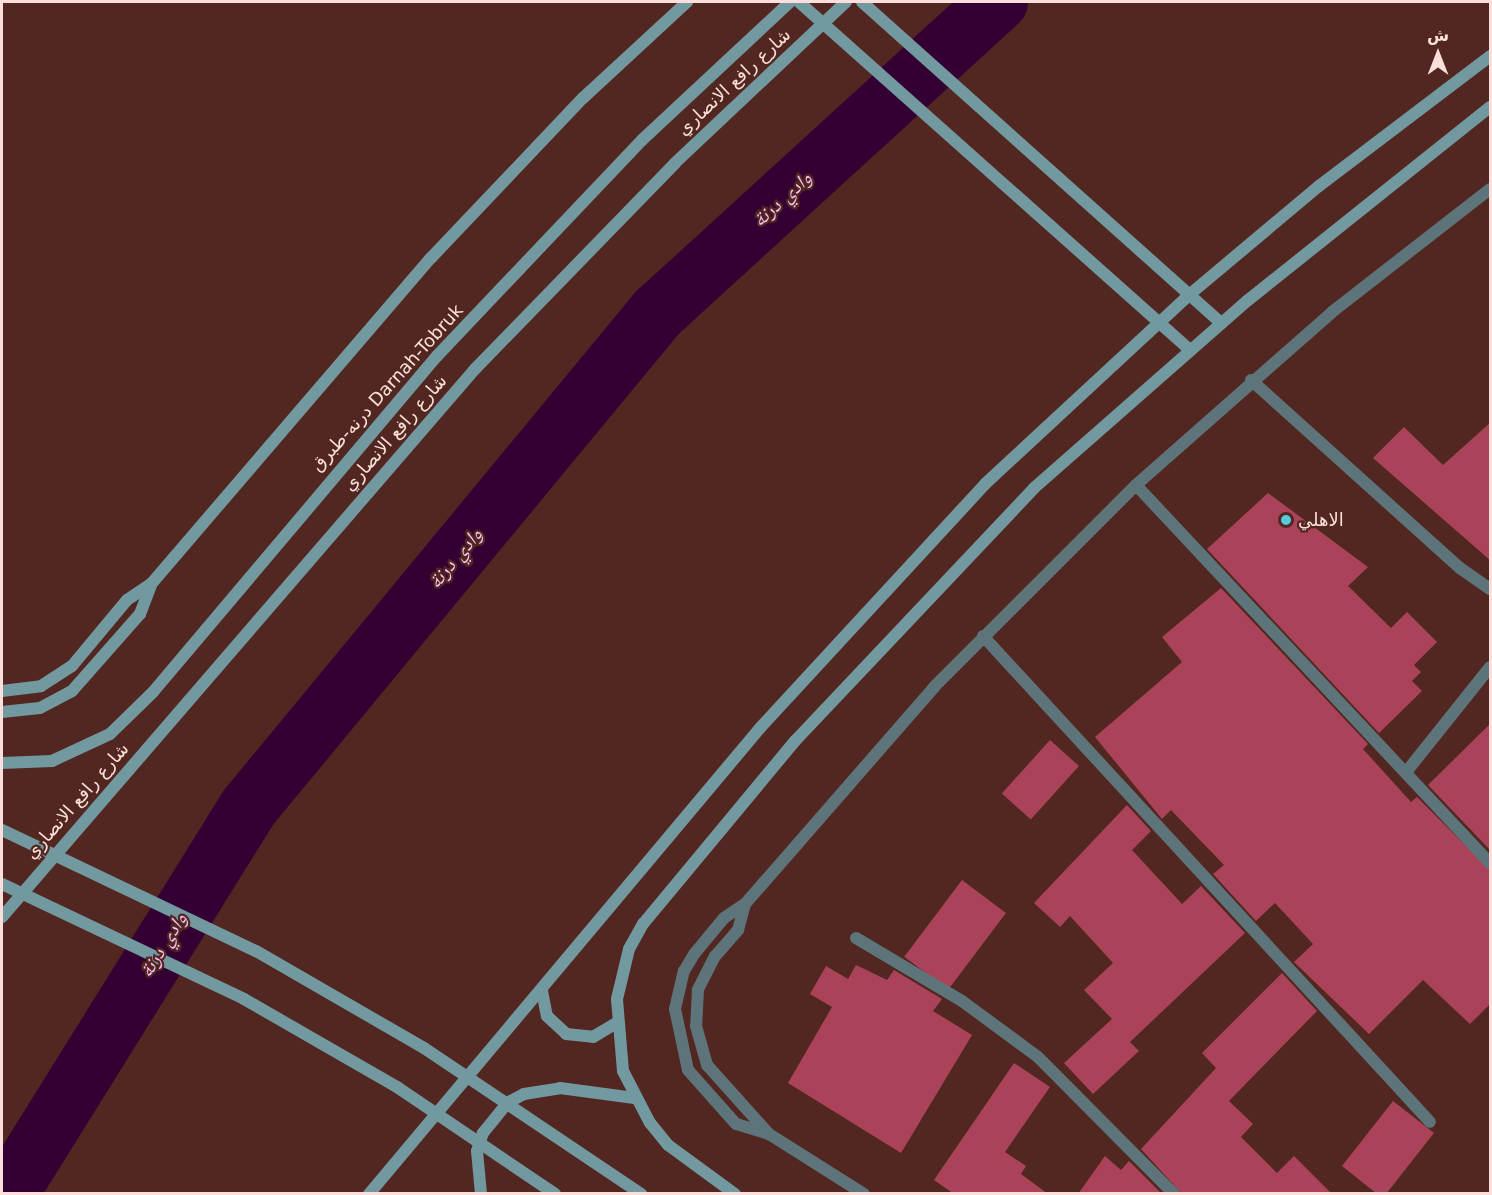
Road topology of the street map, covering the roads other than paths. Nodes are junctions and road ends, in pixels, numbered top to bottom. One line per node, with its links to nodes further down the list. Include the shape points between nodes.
1 (687, 2): 16 (street, via 583,98 431,258)
2 (790, 2): 22 (street, درنه-طبرق Darnah-Tobruk, via 642,140 437,356 153,692 110,735 52,761)
3 (799, 2): 6 (street)
4 (846, 2): 6 (street, شارع رافع الانصاري)
5 (862, 2): 10 (street)
6 (823, 22): 11 (street); 28 (street, شارع رافع الانصاري, via 675,163 475,369)
7 (1491, 56): 10 (street, via 1318,186)
8 (1491, 107): 12 (street)
9 (1491, 189): 14 (street)
10 (1189, 295): 11 (street); 12 (street)
11 (1158, 322): 13 (street); 30 (street, via 985,484 855,620)
12 (1221, 323): 13 (street)
13 (1190, 350): 31 (street, via 1034,488 795,741 643,924 621,975)
14 (1251, 380): 15 (street); 17 (street, via 1460,568)
15 (1136, 485): 18 (street); 23 (street)
16 (152, 583): 20 (street, via 126,600 57,677 32,688); 21 (street, via 140,614 72,690 40,708)
17 (1491, 589)
18 (983, 636): 27 (street); 33 (street)
19 (1491, 667): 23 (street)
20 (2, 691)
21 (2, 712)
22 (2, 763)
23 (1407, 771): 25 (street)
24 (2, 830): 38 (street, via 256,951 424,1048)
25 (1491, 863)
26 (2, 884): 37 (street, via 244,999 397,1088)
27 (745, 904): 34 (street, via 738,930 704,973 696,1026 719,1085); 34 (street, via 724,918 684,971 676,1028 688,1070 701,1090 736,1124)
28 (2, 917)
29 (856, 938): 41 (street, via 962,1001 1038,1057)
30 (542, 991): 31 (street, via 547,1016 566,1034 593,1037); 35 (street)
31 (616, 1023): 32 (street, via 623,1071)
32 (634, 1098): 36 (street, via 560,1088 524,1094 507,1103 483,1132 477,1151); 39 (street, via 668,1145)
33 (1430, 1122)
34 (768, 1134): 40 (street)
35 (369, 1194)
36 (481, 1194)
37 (555, 1194)
38 (641, 1194)
39 (735, 1194)
40 (864, 1194)
41 (1174, 1194)

